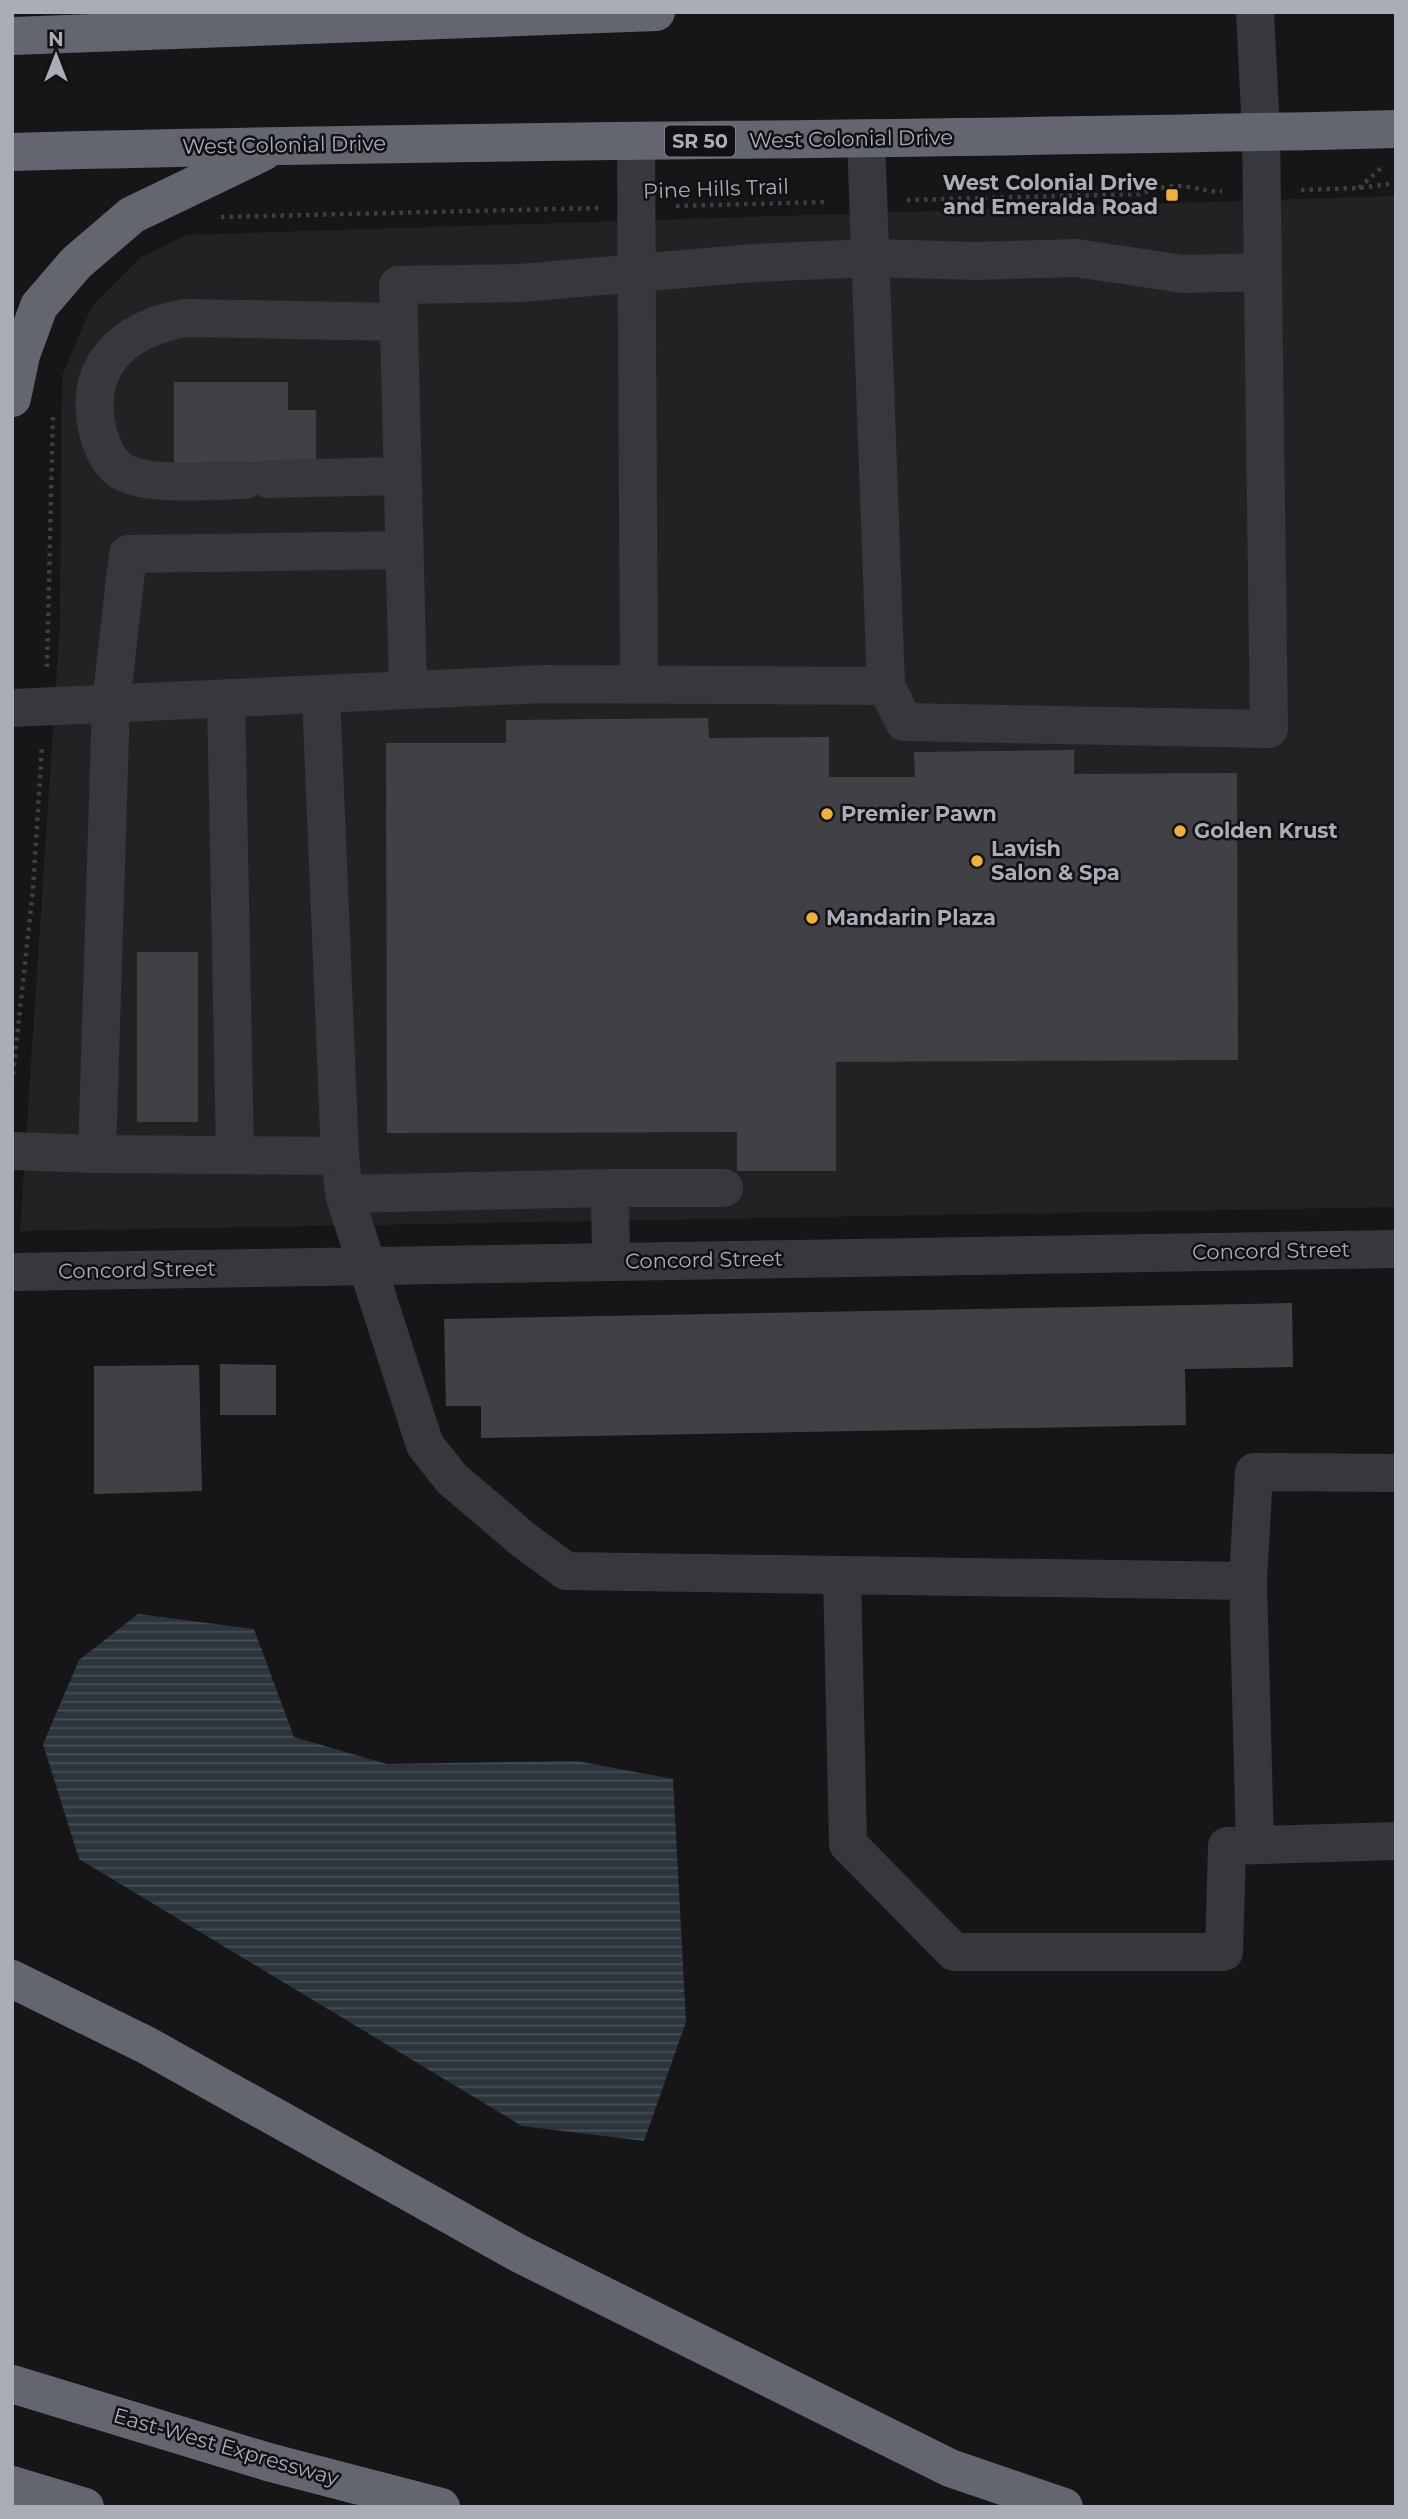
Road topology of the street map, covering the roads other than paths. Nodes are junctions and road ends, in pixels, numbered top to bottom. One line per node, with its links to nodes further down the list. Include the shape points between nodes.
1 (656, 12): 3 (highway)
2 (1255, 12): 9 (street)
3 (570, 14): 4 (highway)
4 (388, 17): 5 (highway)
5 (12, 36)
6 (1396, 123): 8 (highway)
7 (1396, 129): 8 (highway, West Colonial Drive / SR 50)
8 (1357, 130): 9 (highway, West Colonial Drive / SR 50)
9 (1261, 132): 10 (highway, West Colonial Drive / SR 50); 16 (street)
10 (866, 140): 11 (highway, West Colonial Drive / SR 50); 14 (street)
11 (636, 141): 12 (highway, West Colonial Drive / SR 50); 15 (street)
12 (276, 145): 13 (highway, West Colonial Drive / SR 50); 18 (highway, via 132,215 76,263 39,306)
13 (12, 152)
14 (871, 258): 15 (street); 16 (street, via 1076,258 1183,274); 22 (street)
15 (636, 272): 17 (street, via 521,283 398,285); 21 (street)
16 (1262, 272): 22 (street, via 1269,729 904,722)
17 (399, 321): 19 (street); 19 (street, via 166,321 118,346 98,377 94,414 108,458 122,472 138,477 162,481)
18 (12, 398)
19 (402, 476): 20 (street)
20 (404, 550): 23 (street); 26 (street, via 128,554)
21 (639, 685): 22 (street); 23 (street)
22 (886, 686)
23 (408, 690): 24 (street)
24 (321, 694): 25 (street); 31 (street)
25 (226, 698): 26 (street); 30 (street)
26 (111, 703): 27 (street); 29 (street)
27 (12, 708)
28 (12, 1151): 29 (street)
29 (97, 1154): 30 (street)
30 (235, 1154): 31 (street)
31 (340, 1156): 34 (street)
32 (610, 1188): 33 (street); 34 (street); 36 (street)
33 (724, 1188)
34 (344, 1194): 37 (street)
35 (1396, 1249): 36 (street, Concord Street)
36 (611, 1262): 37 (street, Concord Street)
37 (367, 1266): 38 (street, Concord Street); 40 (street, via 425,1446 452,1479 566,1572)
38 (12, 1272)
39 (1396, 1472): 41 (street, via 1254,1472)
40 (842, 1575): 41 (street); 43 (street, via 848,1844 954,1952 1224,1952 1227,1846)
41 (1248, 1581): 43 (street)
42 (1396, 1841): 43 (street)
43 (1255, 1845)
44 (12, 1979): 49 (highway, via 146,2045 520,2253 950,2468)
45 (12, 2384): 48 (highway, East-West Expressway, via 268,2462)
46 (12, 2486): 47 (highway)
47 (85, 2507)
48 (441, 2507)
49 (1064, 2507)

